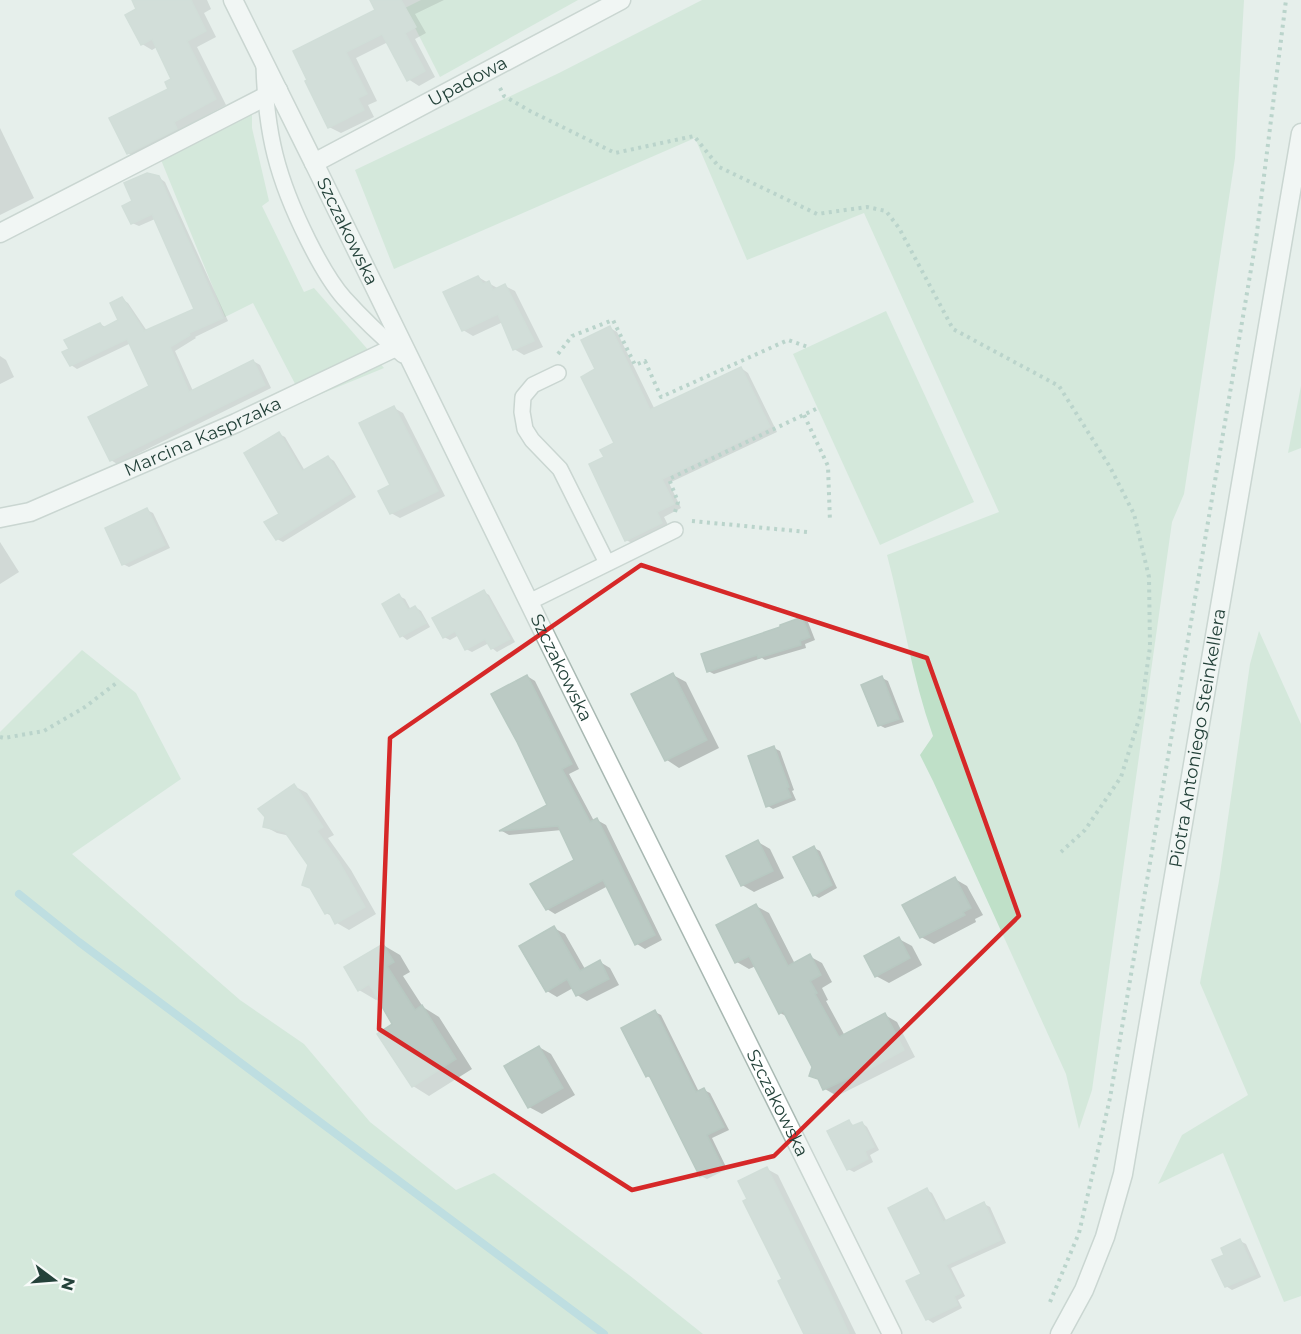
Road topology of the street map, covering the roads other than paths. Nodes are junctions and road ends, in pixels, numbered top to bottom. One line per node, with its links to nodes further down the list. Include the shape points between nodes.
1 (233, 0): 3 (street, Szczakowska, via 264,62)
2 (621, 0): 5 (street, Upadowa)
3 (272, 93): 5 (street, Szczakowska); 6 (street); 7 (lane, via 270,135 293,210 323,270 343,297)
4 (1301, 133): 14 (street, Piotra Antoniego Steinkellera, via 1123,1173 1105,1237 1084,1290)
5 (314, 163): 7 (street, Szczakowska)
6 (0, 233)
7 (398, 345): 9 (street, Marcina Kasprzaka, via 236,423 30,512); 12 (street, Szczakowska, via 412,363)
8 (558, 373): 11 (lane, via 534,385 523,397 525,429 560,469)
9 (0, 518)
10 (675, 530): 11 (lane)
11 (607, 563): 12 (lane)
12 (529, 602): 13 (street, Szczakowska)
13 (892, 1334)
14 (1060, 1334)

